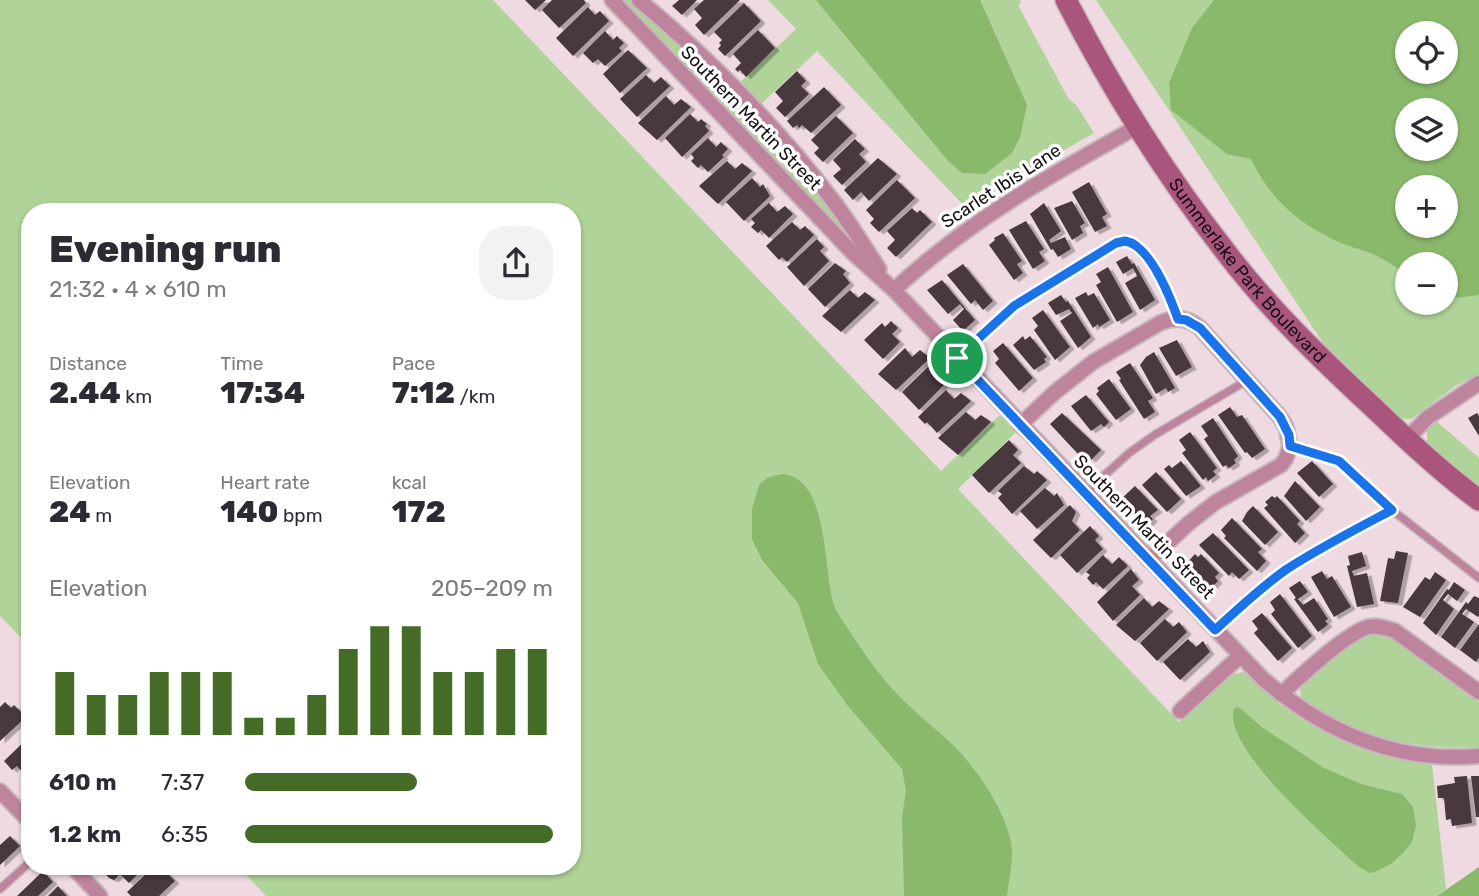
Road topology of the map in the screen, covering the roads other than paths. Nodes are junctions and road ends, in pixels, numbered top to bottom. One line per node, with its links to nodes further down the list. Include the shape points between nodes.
1 (612, 0): 5 (street, Southern Martin Street, via 853,253)
2 (639, 0): 5 (street, Southern Martin Street, via 727,81 782,140 834,201)
3 (1066, 0): 4 (main road, Summerlake Park Boulevard)
4 (1137, 127): 5 (street, Scarlet Ibis Lane, via 1022,191 929,258); 11 (main road, Summerlake Park Boulevard, via 1234,262 1285,321)
5 (894, 290): 7 (street, Southern Martin Street)
6 (1178, 319): 7 (lane, via 1146,254 1125,241 1014,306); 8 (street, via 1195,323); 10 (street, via 1160,323 1093,362)
7 (957, 358): 10 (street, Southern Martin Street)
8 (1246, 381): 12 (street, via 1280,417); 13 (lane, via 1156,434)
9 (1479, 383): 11 (street, via 1427,418)
10 (1020, 425): 13 (street, Southern Martin Street)
11 (1407, 439): 14 (main road, Summerlake Park Boulevard)
12 (1290, 446): 15 (lane, via 1339,461); 16 (street, via 1281,465 1216,502)
13 (1084, 493): 16 (street, Southern Martin Street)
14 (1479, 500)
15 (1392, 510): 17 (lane); 18 (lane, via 1285,570)
16 (1149, 560): 18 (street, Southern Martin Street)
17 (1479, 578)
18 (1215, 630): 19 (street, Southern Martin Street)
19 (1240, 656): 21 (street, Southern Martin Street); 22 (street)
20 (1479, 692): 21 (street, via 1395,631 1368,627 1314,663)
21 (1281, 694): 23 (street, Southern Martin Street, via 1316,719 1354,737 1432,756)
22 (1180, 711)
23 (1479, 756)
24 (0, 791): 25 (street)
25 (21, 813)
26 (21, 870): 28 (lane)
27 (80, 875): 29 (street)
28 (0, 890)
29 (100, 896)

